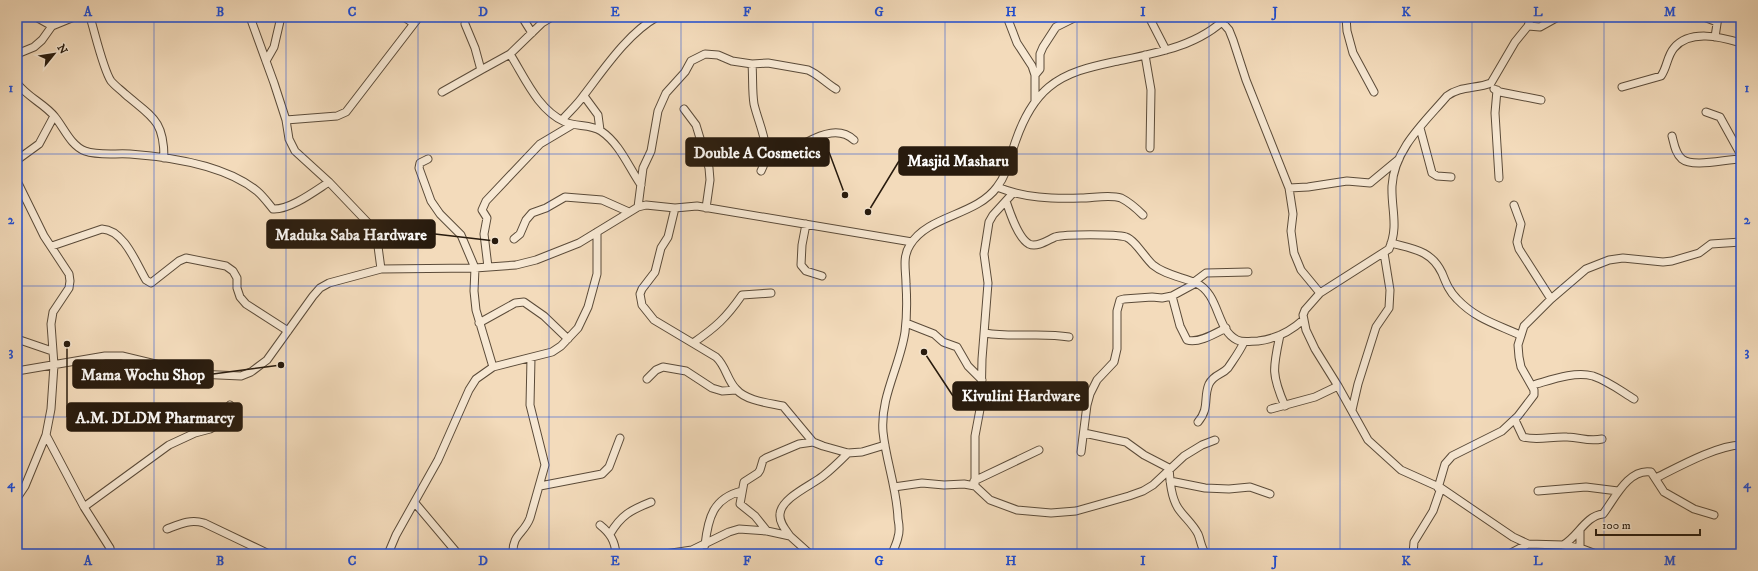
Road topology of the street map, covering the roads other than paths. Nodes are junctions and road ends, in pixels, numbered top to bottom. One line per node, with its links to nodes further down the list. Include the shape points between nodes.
1 (36, 17): 24 (street)
2 (74, 17): 24 (street)
3 (90, 17): 60 (street, via 112,82 155,120 164,141)
4 (250, 17): 33 (street)
5 (281, 17): 33 (street, via 274,48)
6 (404, 17): 22 (street)
7 (419, 17): 22 (street)
8 (522, 17): 26 (street)
9 (552, 17): 26 (street, via 542,22)
10 (657, 17): 44 (street, via 619,50)
11 (668, 17): 12 (street)
12 (673, 17)
13 (1007, 17): 36 (street, via 1017,43)
14 (1076, 17): 36 (street, via 1056,27 1043,47 1040,54 1040,69)
15 (1149, 17): 29 (street)
16 (1346, 17): 43 (street, via 1353,52)
17 (1532, 17): 25 (street)
18 (1558, 17): 25 (street, via 1540,27)
19 (1704, 17): 20 (street)
20 (1717, 19): 27 (street)
21 (1225, 20): 29 (street, via 1185,44); 72 (street)
22 (413, 23): 50 (street, via 346,112 337,116)
23 (465, 24): 35 (street, via 475,48)
24 (52, 26): 30 (street, via 34,47)
25 (1528, 26): 38 (street, via 1491,83)
26 (532, 33): 31 (street)
27 (1715, 37): 28 (street); 39 (street, via 1706,36 1681,42 1673,49 1660,76)
28 (1741, 43)
29 (1166, 50): 32 (street)
30 (17, 54)
31 (510, 54): 35 (street); 51 (street, via 549,112)
32 (1145, 56): 46 (street, via 1088,67 1065,76); 58 (street, via 1151,90)
33 (266, 61): 50 (street)
34 (752, 64): 40 (street, via 768,63 808,70); 57 (street, via 754,103); 70 (street, via 705,54 691,61 685,72 666,93 658,111 651,151 643,168)
35 (480, 70): 42 (street)
36 (1035, 75): 46 (street)
37 (17, 83): 49 (street)
38 (1487, 85): 41 (street); 53 (street, via 1453,92)
39 (1622, 87)
40 (836, 89)
41 (1497, 90): 45 (street); 67 (street, via 1495,113)
42 (442, 92)
43 (1374, 92)
44 (584, 96): 51 (street); 54 (street, via 598,115)
45 (1542, 100)
46 (1035, 101): 71 (street, via 1022,123 1009,165)
47 (684, 109): 78 (street, via 696,125 709,168)
48 (1706, 112): 59 (street, via 1720,117)
49 (54, 116): 60 (street, via 70,140 84,151); 63 (street, via 39,144)
50 (286, 120): 69 (street, via 289,139 295,150)
51 (562, 120): 52 (street)
52 (572, 125): 54 (street); 89 (street, via 540,144 486,201 482,210 487,218 484,234)
53 (1420, 128): 61 (street); 66 (street, via 1432,173)
54 (600, 130): 70 (street, via 621,152)
55 (1672, 136): 62 (street, via 1678,154 1689,162)
56 (854, 140): 57 (street, via 832,132 794,149)
57 (765, 143): 65 (street)
58 (1150, 148)
59 (1741, 155)
60 (164, 158): 69 (street, via 219,171 237,179 257,191 273,209 292,204)
61 (1400, 158): 72 (street, via 1370,183 1347,181); 86 (street, via 1392,185 1394,238)
62 (1741, 158)
63 (17, 159)
64 (428, 159): 90 (street, via 419,165 430,198 440,214 461,236)
65 (762, 171)
66 (1451, 177)
67 (1499, 178)
68 (17, 180): 87 (street, via 44,236)
69 (329, 182): 91 (street, via 374,232)
70 (641, 185): 76 (street)
71 (997, 187): 73 (street); 84 (street, via 989,196 970,208 921,232)
72 (1289, 188): 96 (street, via 1293,214 1291,232 1294,254 1301,270)
73 (1013, 193): 74 (street); 80 (street, via 1044,198 1121,198)
74 (1006, 201): 94 (street, via 1014,223 1029,244 1064,236 1126,237 1153,265); 104 (street, via 993,215 988,228 984,254 988,282)
75 (1514, 205): 98 (street, via 1520,224 1518,249)
76 (638, 207): 77 (street); 79 (street)
77 (675, 208): 78 (street); 111 (street, via 655,272 642,289 640,300 654,320)
78 (706, 208): 81 (street)
79 (629, 212): 82 (street); 83 (street, via 602,200 564,197 532,213 520,234)
80 (1143, 215)
81 (806, 224): 84 (street); 93 (street, via 801,265 806,271)
82 (597, 232): 89 (street, via 536,260 516,265); 109 (street, via 597,274 584,316)
83 (514, 239)
84 (912, 242): 101 (street, via 908,247 905,263)
85 (1741, 242): 98 (street, via 1711,244 1688,258 1663,262 1645,259 1609,260 1586,269)
86 (1391, 243): 88 (street); 106 (street, via 1428,255 1436,262 1452,293 1469,310 1476,316)
87 (52, 246): 103 (street, via 102,229 107,230 120,237 146,280 151,283 186,258 226,266 237,278 240,297 246,304); 112 (street, via 69,274 70,288 53,312)
88 (1384, 253): 96 (street); 126 (street, via 1390,308 1376,327)
89 (488, 267): 90 (street)
90 (475, 268): 91 (street); 100 (street, via 474,291)
91 (380, 269): 103 (street, via 320,288)
92 (1248, 272): 94 (street, via 1206,273)
93 (822, 276)
94 (1195, 282): 97 (street); 102 (street, via 1214,300)
95 (771, 293): 111 (street, via 742,295 718,326)
96 (1320, 293): 99 (street, via 1305,310)
97 (1172, 296): 102 (street, via 1180,326 1187,340 1201,339); 129 (street, via 1120,300 1114,362 1097,380 1090,394)
98 (1552, 299): 106 (street, via 1524,326)
99 (1303, 320): 105 (street); 120 (street, via 1315,349)
100 (480, 323): 109 (street, via 514,303 524,302 544,316); 115 (street)
101 (906, 323): 118 (street, via 957,347 968,366); 135 (street, via 883,415)
102 (1226, 328): 110 (street, via 1233,337)
103 (288, 331): 114 (street, via 267,360 241,376 197,374 122,356 105,356)
104 (985, 333): 107 (street, via 1003,336 1053,334); 118 (street)
105 (1280, 335): 110 (street); 124 (street, via 1274,378)
106 (1520, 335): 119 (street, via 1518,344 1521,367)
107 (1069, 337)
108 (17, 339): 112 (street)
109 (568, 339): 113 (street, via 552,352)
110 (1244, 342): 128 (street, via 1228,368 1214,376 1209,384 1205,414)
111 (693, 343): 121 (street, via 720,360)
112 (52, 351): 114 (street)
113 (531, 358): 115 (street); 144 (street, via 530,405 545,465)
114 (54, 365): 116 (street); 130 (street, via 51,410)
115 (493, 367): 153 (street, via 476,379 469,390 438,460)
116 (17, 371)
117 (647, 379): 121 (street, via 663,367 686,372 712,388 722,391)
118 (982, 380): 143 (street, via 975,436)
119 (1532, 385): 122 (street, via 1573,376 1593,376); 127 (street, via 1534,395)
120 (1338, 386): 124 (street, via 1315,398); 126 (street)
121 (736, 390): 134 (street, via 767,404 783,406)
122 (1634, 399)
123 (230, 405): 154 (street, via 217,425 168,445)
124 (1285, 406): 125 (street)
125 (1270, 410)
126 (1352, 410): 146 (street, via 1368,440 1401,470)
127 (1515, 420): 132 (street, via 1523,438 1532,440 1567,437 1585,441); 146 (street, via 1502,432 1452,456 1445,464)
128 (1198, 422)
129 (1084, 433): 138 (street); 140 (street, via 1126,442)
130 (46, 435): 151 (street); 154 (street)
131 (620, 438): 144 (street, via 609,467 602,474)
132 (1602, 439)
133 (1215, 440): 140 (street, via 1190,452)
134 (813, 442): 139 (street); 147 (street, via 799,444 763,460 758,473 744,482)
135 (885, 445): 139 (street); 145 (street)
136 (1741, 445): 141 (street, via 1705,455)
137 (1039, 450): 143 (street)
138 (1081, 452)
139 (848, 454): 161 (street, via 825,475 783,506 781,522)
140 (1169, 468): 142 (street); 143 (street, via 1153,485 1143,491 1076,511 1051,513 1017,510 990,500)
141 (1656, 478): 149 (street, via 1651,472 1642,472); 155 (street, via 1664,492 1694,509)
142 (1170, 481): 150 (street, via 1205,488 1250,488); 176 (street, via 1175,502 1195,530)
143 (975, 483): 145 (street, via 922,483)
144 (540, 486): 170 (street, via 528,524 514,540)
145 (894, 487): 175 (street, via 899,536)
146 (1439, 488): 162 (street, via 1513,537); 177 (street, via 1433,511 1414,542)
147 (742, 491): 158 (street, via 740,504); 164 (street, via 724,497 714,511 706,529)
148 (1538, 491): 149 (street, via 1586,486)
149 (1618, 491): 159 (street, via 1603,514 1592,517)
150 (1270, 494)
151 (17, 498)
152 (650, 502): 160 (street, via 620,518)
153 (415, 503): 168 (street); 169 (street)
154 (84, 507): 166 (street, via 100,530)
155 (1714, 515)
156 (600, 525): 160 (street)
157 (167, 529): 167 (street, via 194,520)
158 (767, 530): 161 (street); 164 (street, via 734,530)
159 (1580, 531): 163 (street); 165 (street)
160 (610, 534): 171 (street)
161 (790, 536): 174 (street)
162 (1528, 544): 163 (street); 178 (street)
163 (1563, 545): 165 (street)
164 (704, 546): 172 (street); 173 (street)
165 (1580, 548): 179 (street)
166 (111, 554)
167 (269, 554)
168 (388, 554)
169 (458, 554)
170 (513, 554)
171 (616, 554)
172 (665, 554)
173 (699, 554)
174 (810, 554)
175 (892, 554)
176 (1206, 554)
177 (1413, 554)
178 (1509, 554)
179 (1596, 554)

